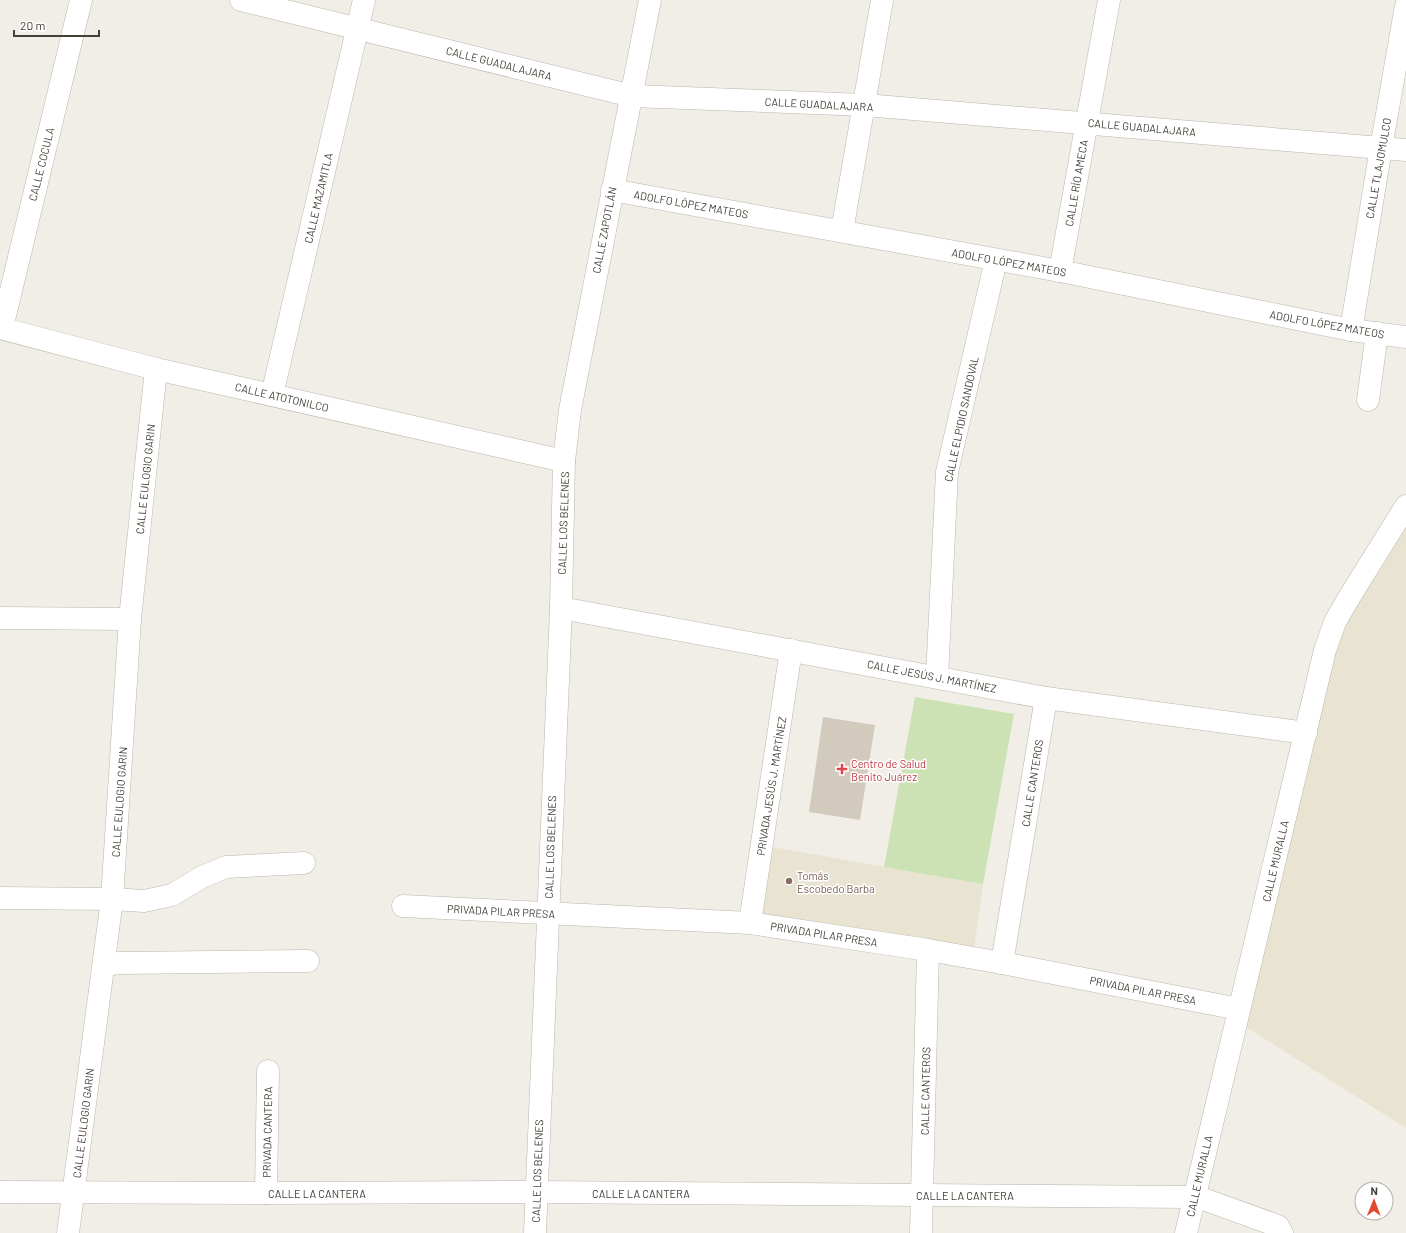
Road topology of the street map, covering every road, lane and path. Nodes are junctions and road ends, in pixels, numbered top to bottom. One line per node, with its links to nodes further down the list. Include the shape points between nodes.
1 (81, 0): 18 (street, CALLE COCULA)
2 (241, 0): 8 (street, CALLE GUADALAJARA)
3 (364, 0): 8 (street, CALLE MAZAMITLA)
4 (650, 0): 9 (street, CALLE ZAPOTLÁN)
5 (882, 0): 10 (street)
6 (1109, 0): 11 (street, CALLE RÍO AMECA)
7 (1406, 6): 12 (street, CALLE TLAJOMULCO)
8 (358, 28): 9 (street, CALLE GUADALAJARA); 23 (street, CALLE MAZAMITLA)
9 (632, 96): 10 (street, CALLE GUADALAJARA); 14 (street, CALLE ZAPOTLÁN)
10 (865, 105): 11 (street, CALLE GUADALAJARA); 15 (street)
11 (1086, 123): 12 (street, CALLE GUADALAJARA); 17 (street, CALLE RÍO AMECA)
12 (1381, 148): 13 (street, CALLE GUADALAJARA); 19 (street, CALLE TLAJOMULCO)
13 (1406, 150)
14 (612, 190): 15 (street, ADOLFO LÓPEZ MATEOS); 25 (street, CALLE ZAPOTLÁN, via 570,410)
15 (842, 232): 16 (street, ADOLFO LÓPEZ MATEOS)
16 (996, 260): 17 (street, ADOLFO LÓPEZ MATEOS); 31 (street, CALLE ELPIDIO SANDOVAL, via 947,472)
17 (1060, 271): 19 (street, ADOLFO LÓPEZ MATEOS)
18 (1, 328): 22 (street, CALLE ATOTONILCO)
19 (1351, 330): 20 (street, ADOLFO LÓPEZ MATEOS)
20 (1378, 333): 21 (street, ADOLFO LÓPEZ MATEOS); 24 (street)
21 (1406, 337)
22 (156, 369): 23 (street, CALLE ATOTONILCO); 29 (street, CALLE EULOGIO GARIN)
23 (272, 395): 25 (street, CALLE ATOTONILCO)
24 (1368, 400)
25 (564, 461): 27 (street, CALLE LOS BELENES)
26 (1406, 506): 33 (street, CALLE MURALLA, via 1335,622 1325,650)
27 (561, 608): 30 (street, CALLE JESÚS J. MARTÍNEZ); 38 (street, CALLE LOS BELENES)
28 (0, 618): 29 (street)
29 (130, 619): 36 (street, CALLE EULOGIO GARIN)
30 (791, 650): 31 (street, CALLE JESÚS J. MARTÍNEZ); 39 (street, PRIVADA JESÚS J. MARTÍNEZ)
31 (937, 676): 32 (street, CALLE JESÚS J. MARTÍNEZ)
32 (1046, 698): 33 (street, CALLE JESÚS J. MARTÍNEZ); 42 (street, CALLE CANTEROS)
33 (1306, 733): 44 (street, CALLE MURALLA)
34 (304, 862): 36 (street, via 226,867 202,877 172,895 144,902)
35 (0, 898): 36 (street)
36 (112, 899): 43 (street, CALLE EULOGIO GARIN)
37 (403, 906): 38 (street, PRIVADA PILAR PRESA)
38 (548, 913): 39 (street, PRIVADA PILAR PRESA); 48 (street, CALLE LOS BELENES)
39 (750, 923): 40 (street, PRIVADA PILAR PRESA)
40 (928, 950): 42 (street, PRIVADA PILAR PRESA); 50 (street, CALLE CANTEROS)
41 (308, 961): 43 (street)
42 (1002, 963): 44 (street, PRIVADA PILAR PRESA)
43 (104, 965): 47 (street, CALLE EULOGIO GARIN)
44 (1240, 1009): 51 (street, CALLE MURALLA)
45 (268, 1071): 49 (street, PRIVADA CANTERA)
46 (0, 1192): 47 (street, CALLE LA CANTERA)
47 (74, 1192): 49 (street, CALLE LA CANTERA); 53 (street, CALLE EULOGIO GARIN)
48 (536, 1192): 49 (street, CALLE LA CANTERA); 50 (street, CALLE LA CANTERA); 54 (street, CALLE LOS BELENES)
49 (266, 1193)
50 (922, 1195): 51 (street, CALLE LA CANTERA); 55 (street, CALLE CANTEROS)
51 (1194, 1197): 52 (street, CALLE LA CANTERA); 56 (street, CALLE MURALLA)
52 (1280, 1229)
53 (68, 1233)
54 (535, 1233)
55 (921, 1233)
56 (1186, 1233)

